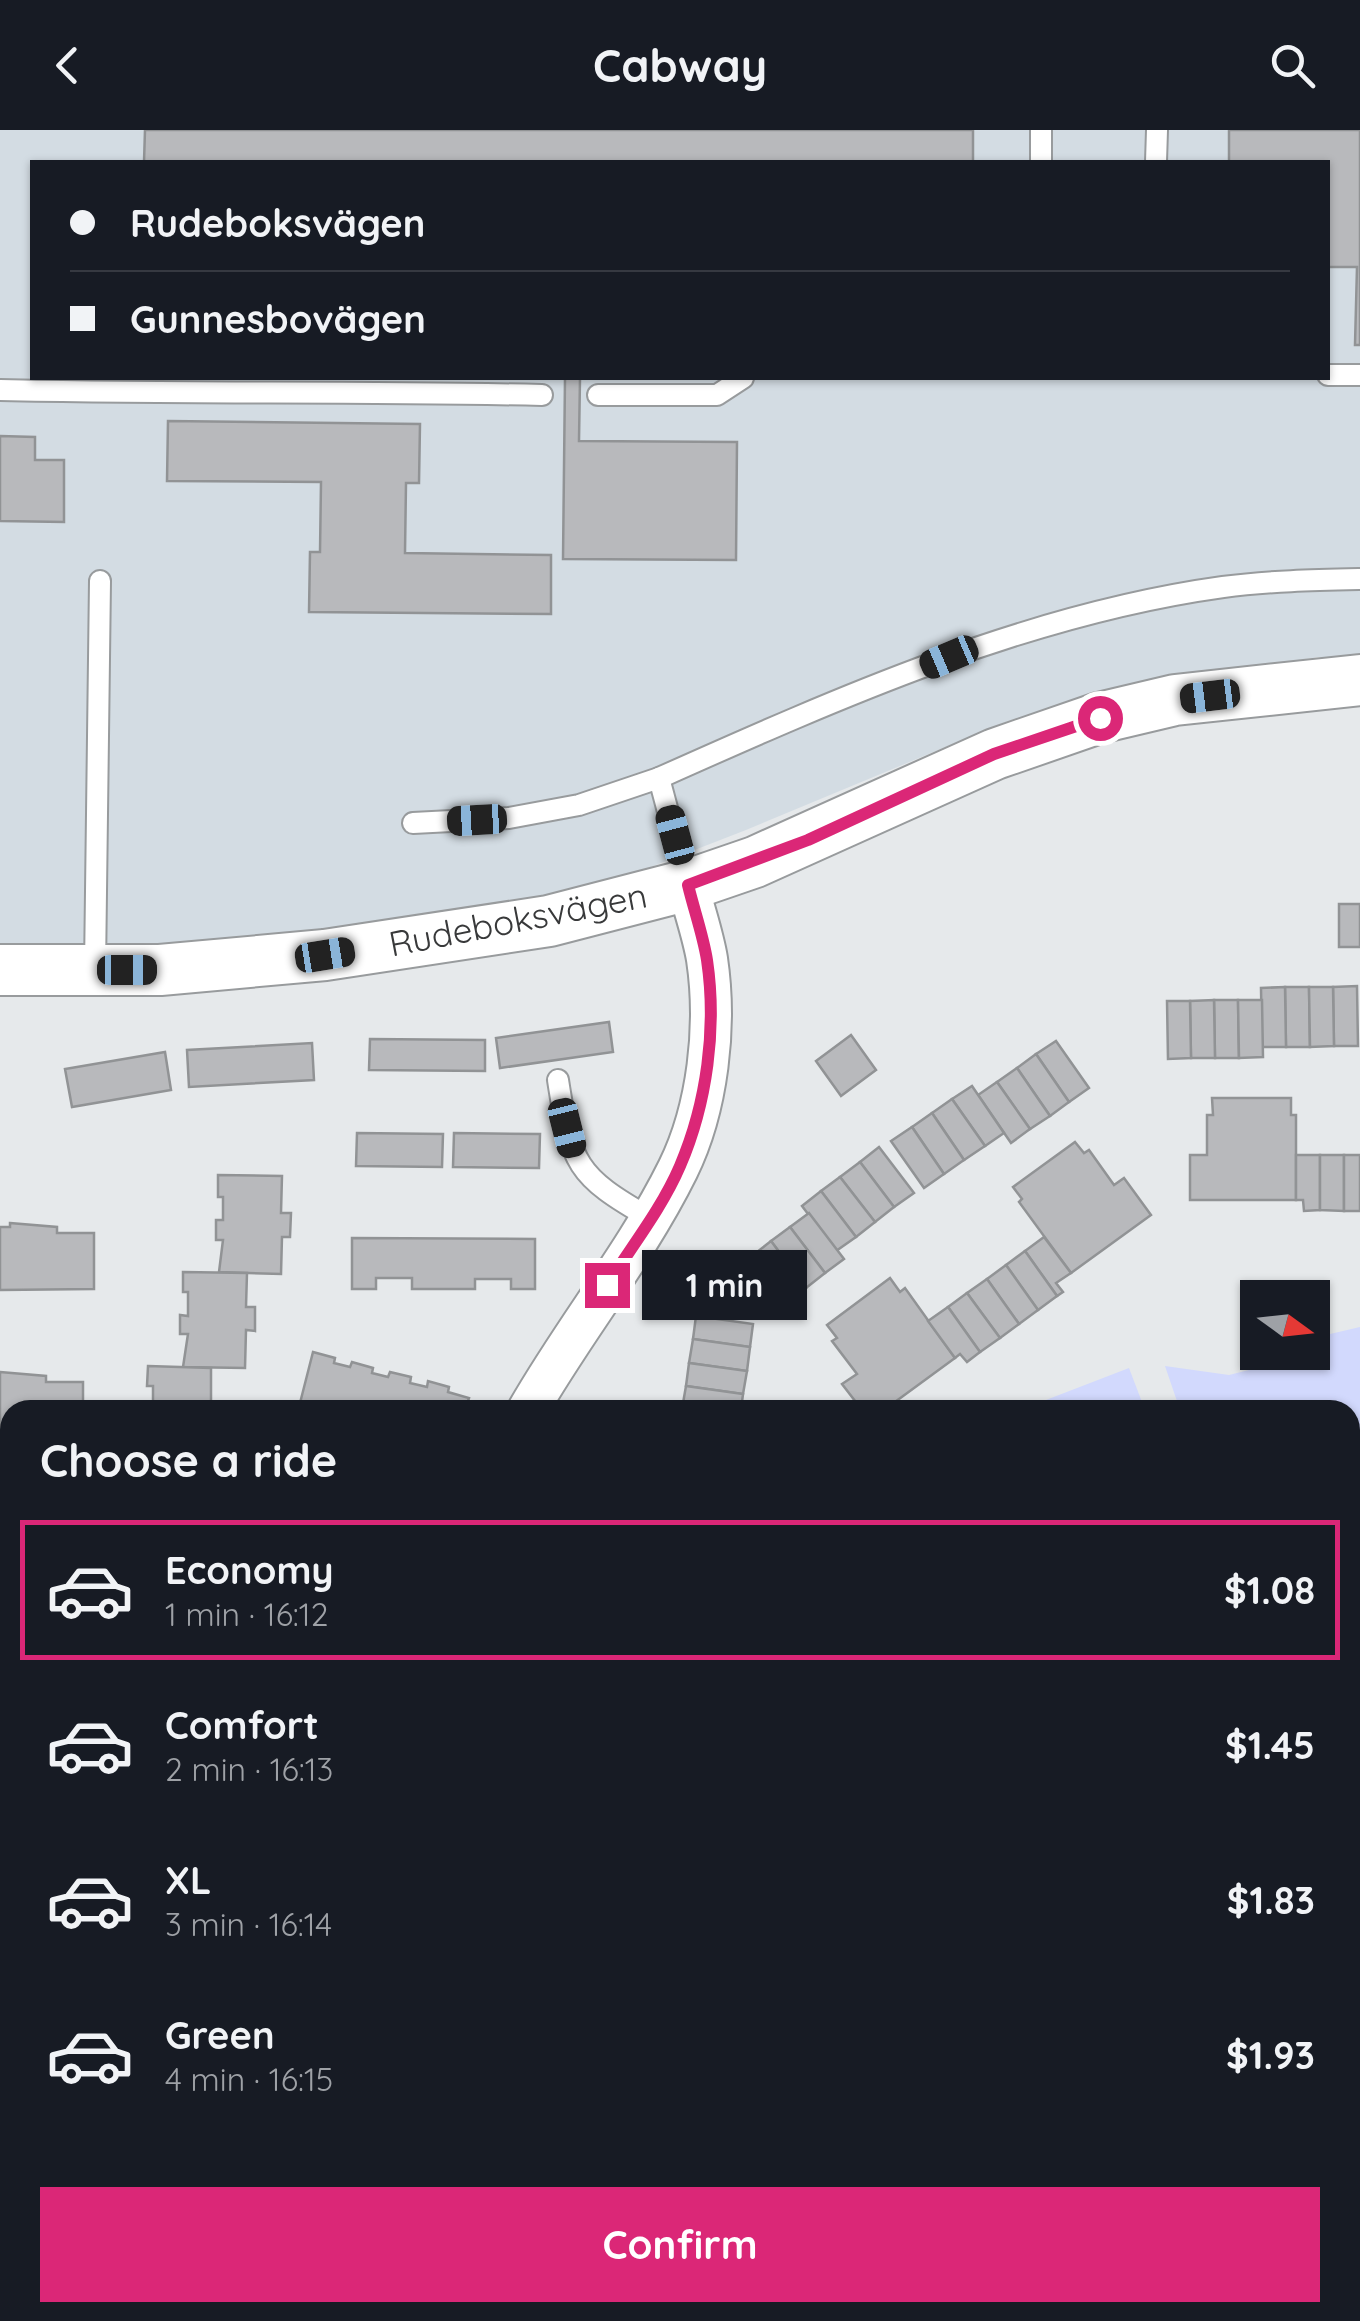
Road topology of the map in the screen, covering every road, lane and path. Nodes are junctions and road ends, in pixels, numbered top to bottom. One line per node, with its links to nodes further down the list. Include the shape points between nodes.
1 (1041, 130): 3 (lane)
2 (1157, 130): 4 (lane)
3 (1040, 160)
4 (1156, 160)
5 (1330, 374): 6 (lane)
6 (1360, 375)
7 (741, 380): 9 (lane, via 717,395)
8 (0, 390): 10 (lane)
9 (598, 395)
10 (542, 396)
11 (1360, 579): 14 (lane, via 1223,587 1082,615 980,644)
12 (100, 581): 18 (lane)
13 (1360, 680): 16 (street, Rudeboksvägen, via 1174,700 1100,718 994,754 818,836)
14 (659, 778): 15 (lane, via 579,805 510,818); 16 (lane)
15 (413, 824)
16 (688, 885): 18 (street, Rudeboksvägen, via 549,921 325,955); 20 (street, via 707,959 709,1056 680,1166)
17 (0, 970): 18 (street, Rudeboksvägen)
18 (95, 970)
19 (558, 1080): 20 (lane, via 572,1150 585,1174)
20 (650, 1218): 21 (street)
21 (534, 1400)

